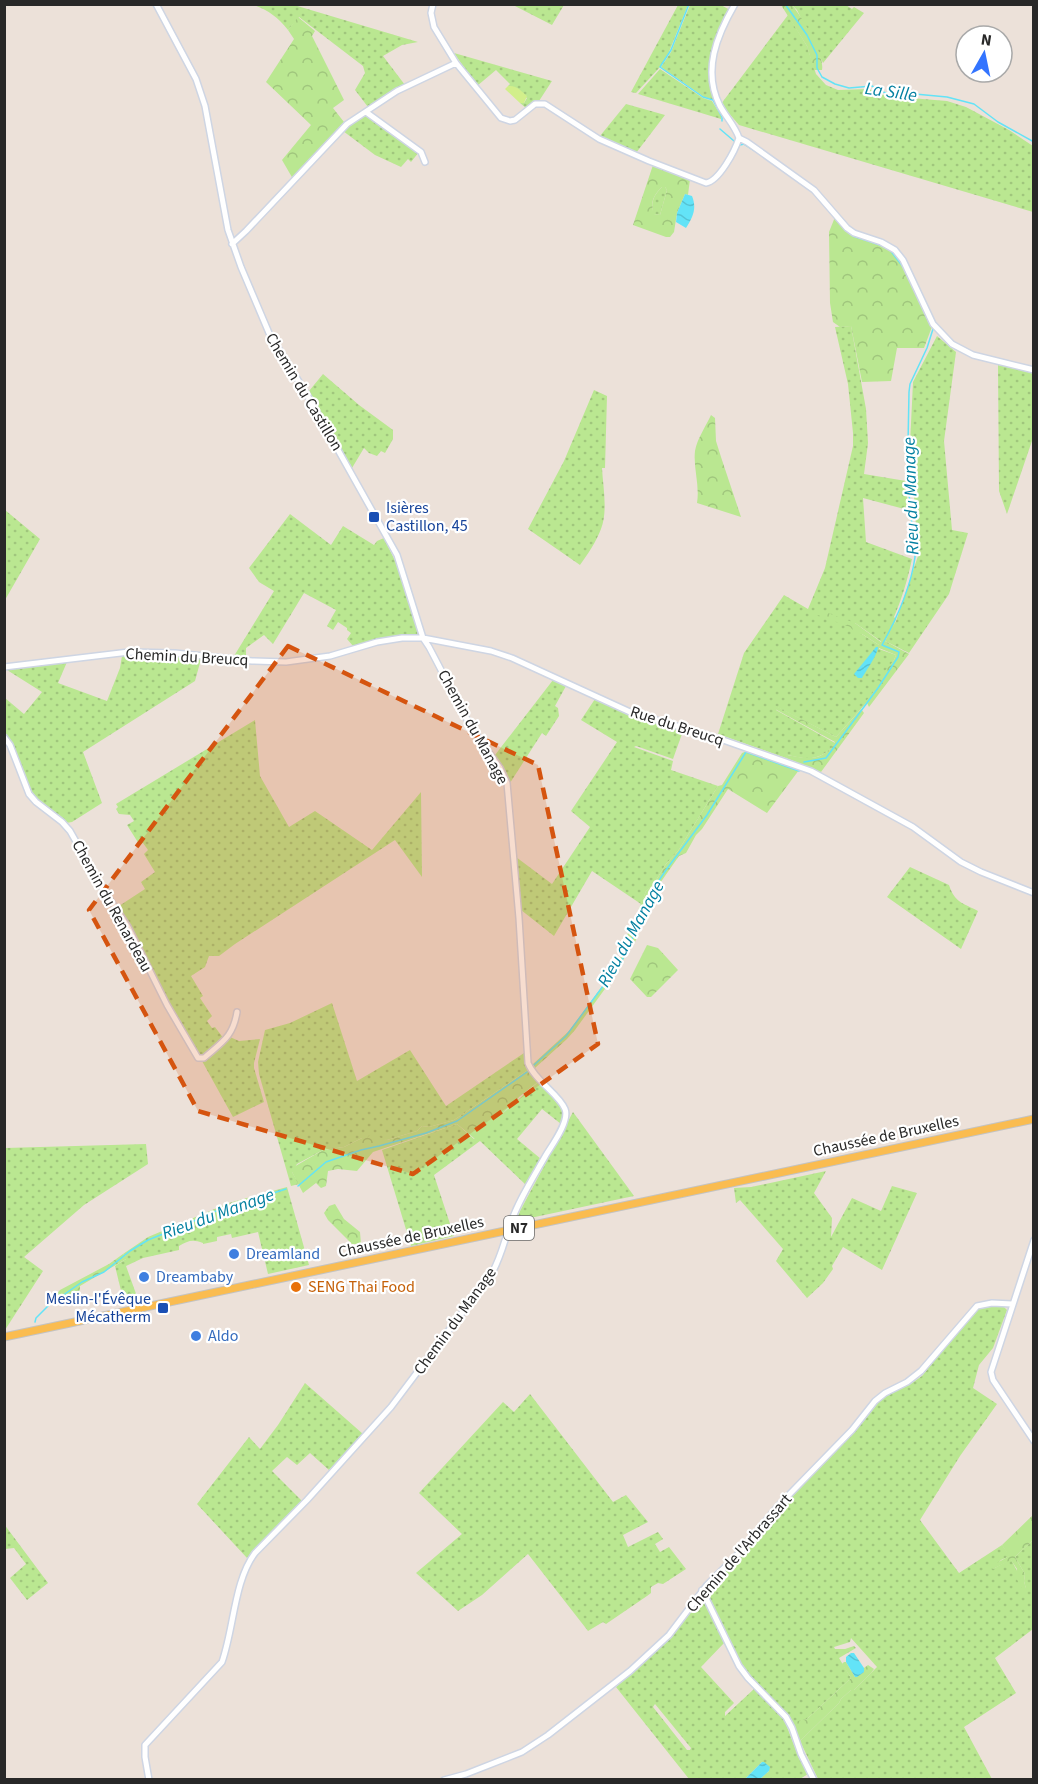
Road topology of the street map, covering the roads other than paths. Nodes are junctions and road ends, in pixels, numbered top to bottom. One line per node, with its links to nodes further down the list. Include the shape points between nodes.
1 (156, 4): 8 (street, Chemin du Castillon, via 196,79 205,106)
2 (433, 4): 4 (street, via 434,27)
3 (735, 4): 6 (street, via 718,37 712,75 720,106)
4 (456, 63): 5 (street, via 397,91); 6 (street, via 505,120 515,120 534,104 545,104 598,139 706,183 718,176)
5 (366, 112): 7 (street, via 421,152); 8 (street, via 347,124)
6 (739, 138): 9 (street, via 814,190 854,234 895,250 933,324 952,344 966,353)
7 (425, 162)
8 (232, 244): 10 (street, Chemin du Castillon, via 275,345 398,555)
9 (1034, 370)
10 (423, 638): 11 (street, Rue du Breucq, via 386,640); 14 (street, Rue du Breucq, via 503,654 630,712 811,771 913,827 971,867); 17 (street, Chemin du Manage, via 471,728 506,778 528,1063 566,1113 565,1122)
11 (299, 661): 12 (street, Chemin du Breucq, via 129,652)
12 (4, 668)
13 (4, 737): 15 (street, Chemin du Renardeau, via 29,794 70,831 128,927 166,1005 198,1058 204,1058 229,1036)
14 (1034, 893)
15 (237, 1012)
16 (1034, 1119): 17 (main road, Chaussée de Bruxelles / N7)
17 (508, 1230): 20 (main road, Chaussée de Bruxelles / N7); 23 (street, Chemin du Manage, via 492,1273 411,1382 249,1560 222,1662 145,1745)
18 (1034, 1240): 19 (street)
19 (1012, 1304): 21 (street, via 991,1372); 22 (street, Chemin de l'Arbrassart, via 982,1304 971,1311 921,1371 875,1401)
20 (4, 1337)
21 (1034, 1442)
22 (702, 1590): 24 (street, Chemin de l'Arbrassart, via 669,1635 644,1659 548,1736 506,1760); 25 (street, via 739,1666 786,1717)
23 (149, 1779)
24 (444, 1779)
25 (814, 1779)

